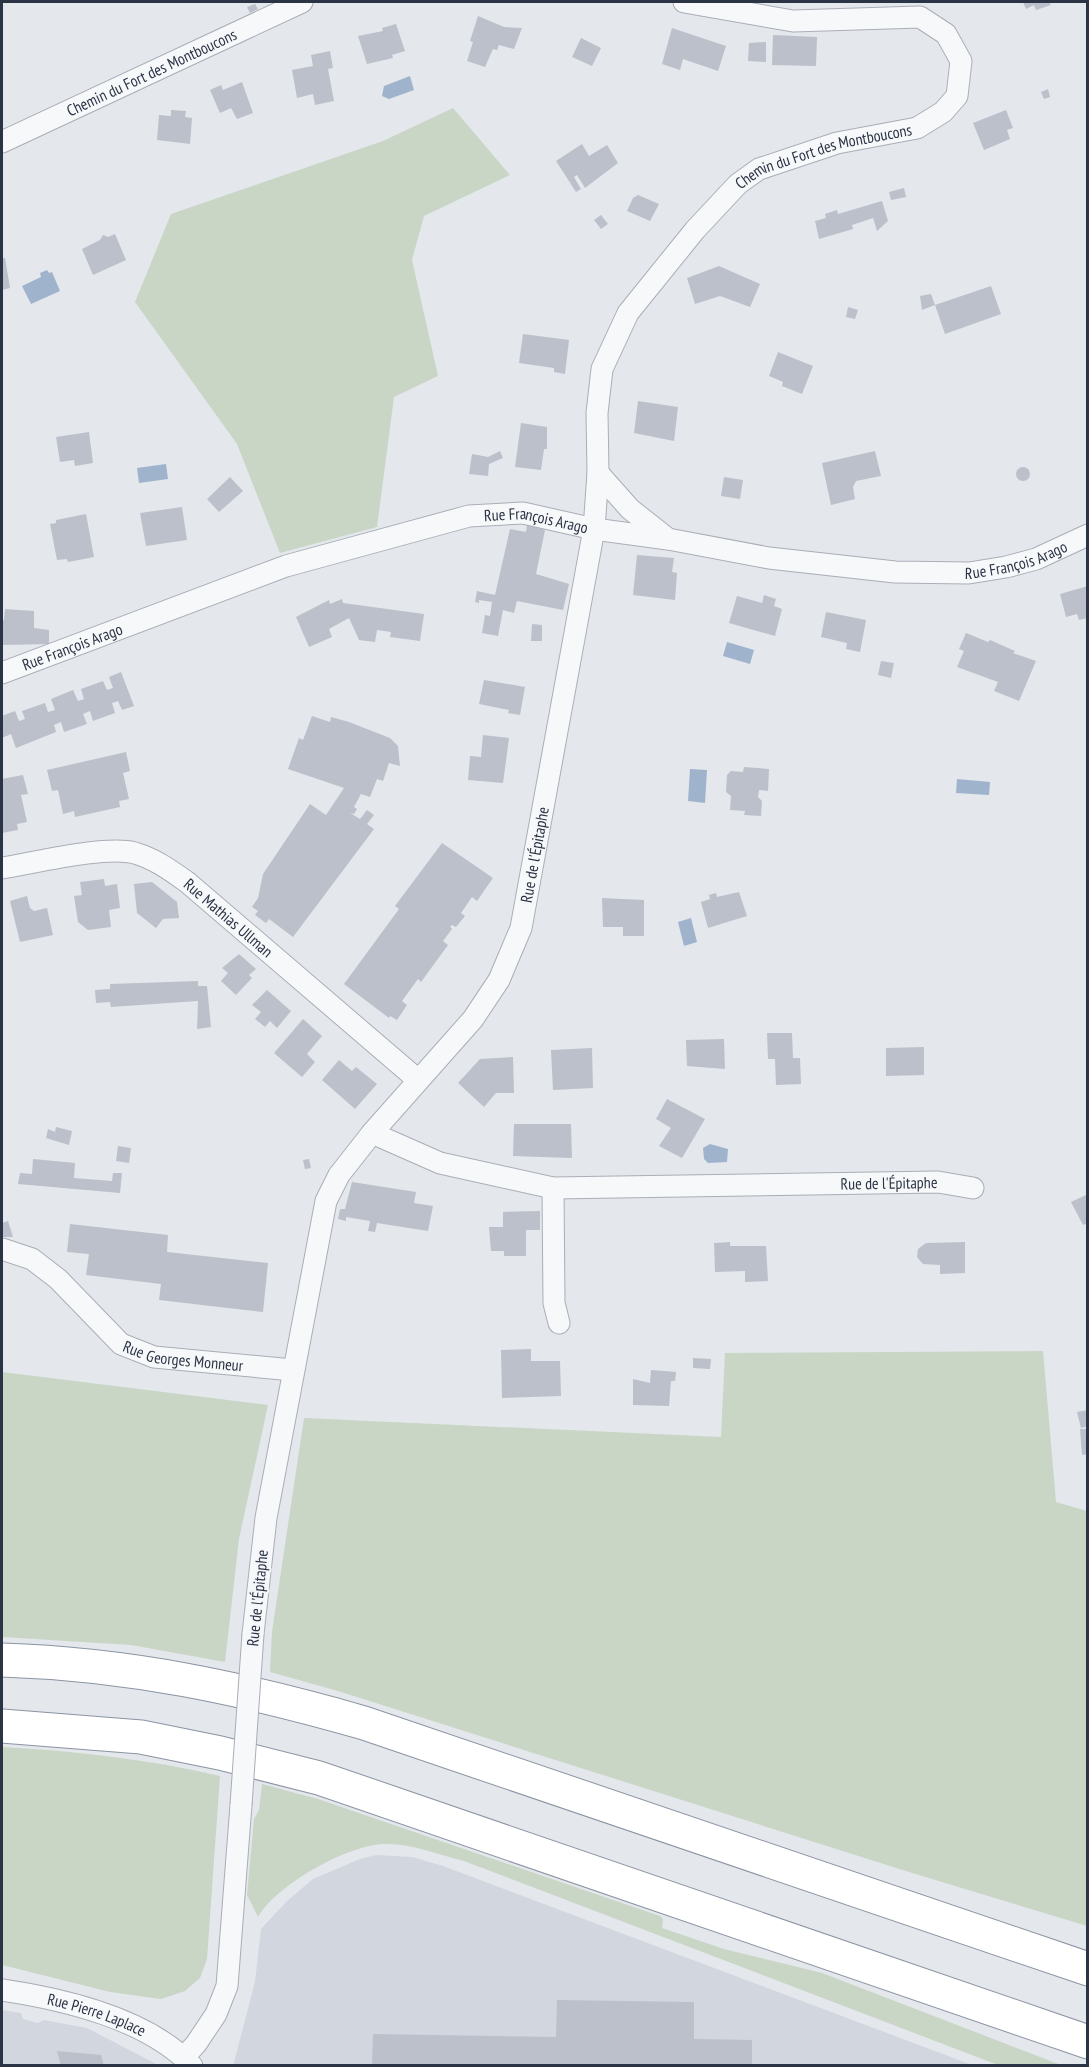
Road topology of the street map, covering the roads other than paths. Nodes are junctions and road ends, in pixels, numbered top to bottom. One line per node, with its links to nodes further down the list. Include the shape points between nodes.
1 (302, 2): 4 (street, Chemin du Fort des Montboucons)
2 (684, 2): 3 (street, Chemin du Fort des Montboucons)
3 (746, 7): 5 (street, Chemin du Fort des Montboucons, via 793,21 921,18 946,34 961,61 957,96 943,112 917,128 837,143 788,158 759,169 738,184 628,313 615,337 602,369 597,413)
4 (2, 142)
5 (598, 473): 6 (street, Chemin du Fort des Montboucons); 8 (street, via 630,509)
6 (594, 529): 8 (street, Rue François Arago); 9 (street, Rue François Arago, via 523,513 468,516 286,566); 11 (street, Rue de l'Épitaphe, via 521,928 499,980 473,1019)
7 (1088, 535): 8 (street, Rue François Arago, via 1036,559 969,573 896,572 780,559)
8 (668, 539)
9 (2, 673)
10 (2, 868): 11 (street, Rue Mathias Ullman, via 100,853 132,852 156,860 187,882)
11 (418, 1080): 12 (street, Rue de l'Épitaphe)
12 (372, 1133): 13 (street, Rue de l'Épitaphe, via 440,1163); 17 (street, Rue de l'Épitaphe, via 339,1175 326,1201)
13 (554, 1188): 14 (street, Rue de l'Épitaphe, via 938,1182); 16 (street, via 554,1303)
14 (973, 1188)
15 (2, 1249): 17 (street, Rue Georges Monneur, via 32,1259 58,1279 121,1344 154,1357)
16 (559, 1323)
17 (293, 1370): 27 (street, Rue de l'Épitaphe, bridge, via 266,1518 253,1634 227,1986 216,2014)
18 (2, 1660): 20 (highway, via 141,1671 283,1700 364,1723)
19 (2, 1726): 24 (highway, via 141,1737 319,1778)
20 (997, 1937): 21 (highway); 22 (highway)
21 (1088, 1955)
22 (1088, 1969)
23 (2, 1990): 27 (street, Rue Pierre Laplace, via 93,2011 136,2027)
24 (971, 2003): 25 (highway); 26 (highway)
25 (1088, 2042)
26 (1088, 2054)
27 (188, 2061)

